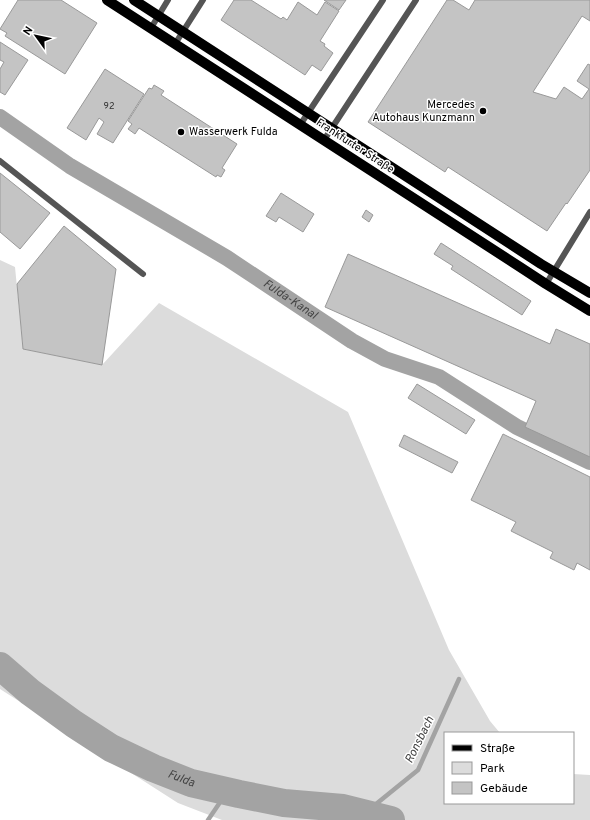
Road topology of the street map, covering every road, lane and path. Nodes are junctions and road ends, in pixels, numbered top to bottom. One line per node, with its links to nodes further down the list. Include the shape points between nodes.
1 (107, 0): 8 (main road, Frankfurter Straße)
2 (134, 0): 7 (main road, Frankfurter Straße)
3 (168, 0): 7 (lane)
4 (203, 0): 9 (lane)
5 (384, 0): 11 (lane)
6 (416, 0): 13 (lane)
7 (159, 16): 8 (lane); 9 (main road, Frankfurter Straße)
8 (151, 28): 10 (main road, Frankfurter Straße)
9 (183, 31): 10 (lane); 11 (main road, Frankfurter Straße)
10 (175, 44): 12 (main road, Frankfurter Straße)
11 (309, 112): 12 (lane); 13 (main road, Frankfurter Straße)
12 (300, 125): 14 (main road, Frankfurter Straße)
13 (332, 128): 14 (lane); 17 (main road, Frankfurter Straße)
14 (324, 140): 19 (main road, Frankfurter Straße)
15 (0, 161): 18 (lane)
16 (590, 212): 17 (lane)
17 (554, 271): 19 (lane); 20 (main road, Frankfurter Straße)
18 (143, 274)
19 (546, 284): 21 (main road, Frankfurter Straße)
20 (590, 293)
21 (589, 309)

